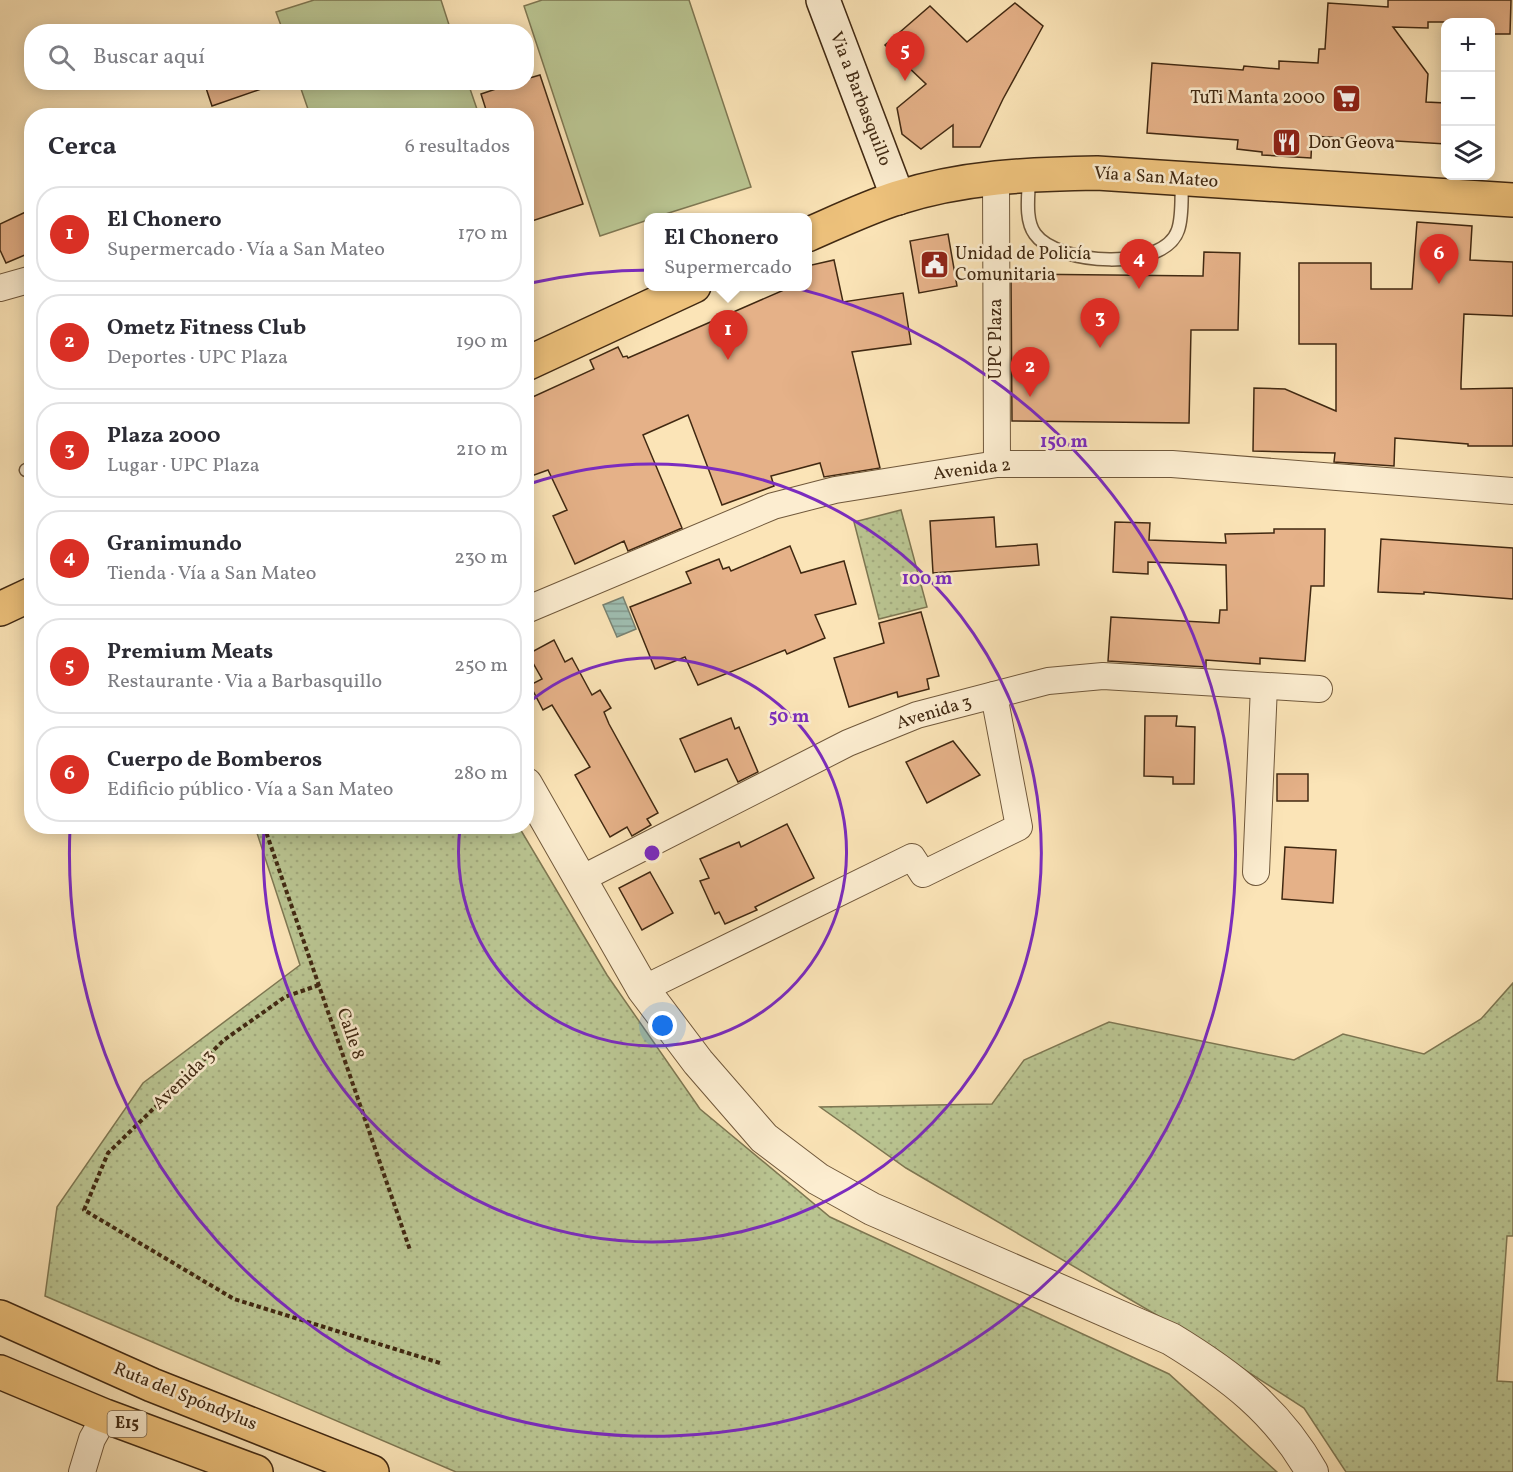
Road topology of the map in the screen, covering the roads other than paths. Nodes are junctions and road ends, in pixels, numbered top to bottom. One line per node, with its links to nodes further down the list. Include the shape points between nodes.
1 (823, 0): 5 (main road, Via a Barbasquillo)
2 (1029, 174): 3 (main road, Vía a San Mateo); 4 (main road, Vía a San Mateo); 4 (lane, via 1029,221 1035,234 1068,253 1095,258 1128,259 1167,246 1178,231)
3 (996, 178): 5 (main road, Vía a San Mateo); 12 (street, UPC Plaza)
4 (1182, 179): 6 (main road, Vía a San Mateo)
5 (898, 198): 7 (main road, Vía a San Mateo)
6 (1513, 200)
7 (812, 233)
8 (24, 281): 9 (street)
9 (0, 288)
10 (683, 291): 11 (main road)
11 (534, 360)
12 (997, 464): 13 (street, Avenida 2, via 1172,464); 15 (street, Avenida 2, via 835,490 774,506)
13 (1513, 490)
14 (24, 598): 16 (main road)
15 (534, 607)
16 (0, 609)
17 (1264, 686): 18 (street, Avenida 3); 19 (street, Avenida 3, via 1103,676 1048,681); 21 (street)
18 (1319, 688)
19 (994, 695): 22 (street, Avenida 3, via 917,715 848,743); 23 (street, via 1019,827 923,874 912,857)
20 (534, 798): 22 (street)
21 (1256, 872)
22 (582, 879): 23 (street)
23 (643, 989): 30 (street, via 698,1062 764,1138 818,1179 872,1209 1171,1339 1247,1390 1294,1442)
24 (0, 1317): 29 (main road, Ruta del Spóndylus / E15, via 152,1384)
25 (0, 1372): 26 (main road, E15)
26 (105, 1416): 27 (street); 28 (main road, E15)
27 (82, 1472)
28 (256, 1472)
29 (372, 1472)
30 (1312, 1472)

